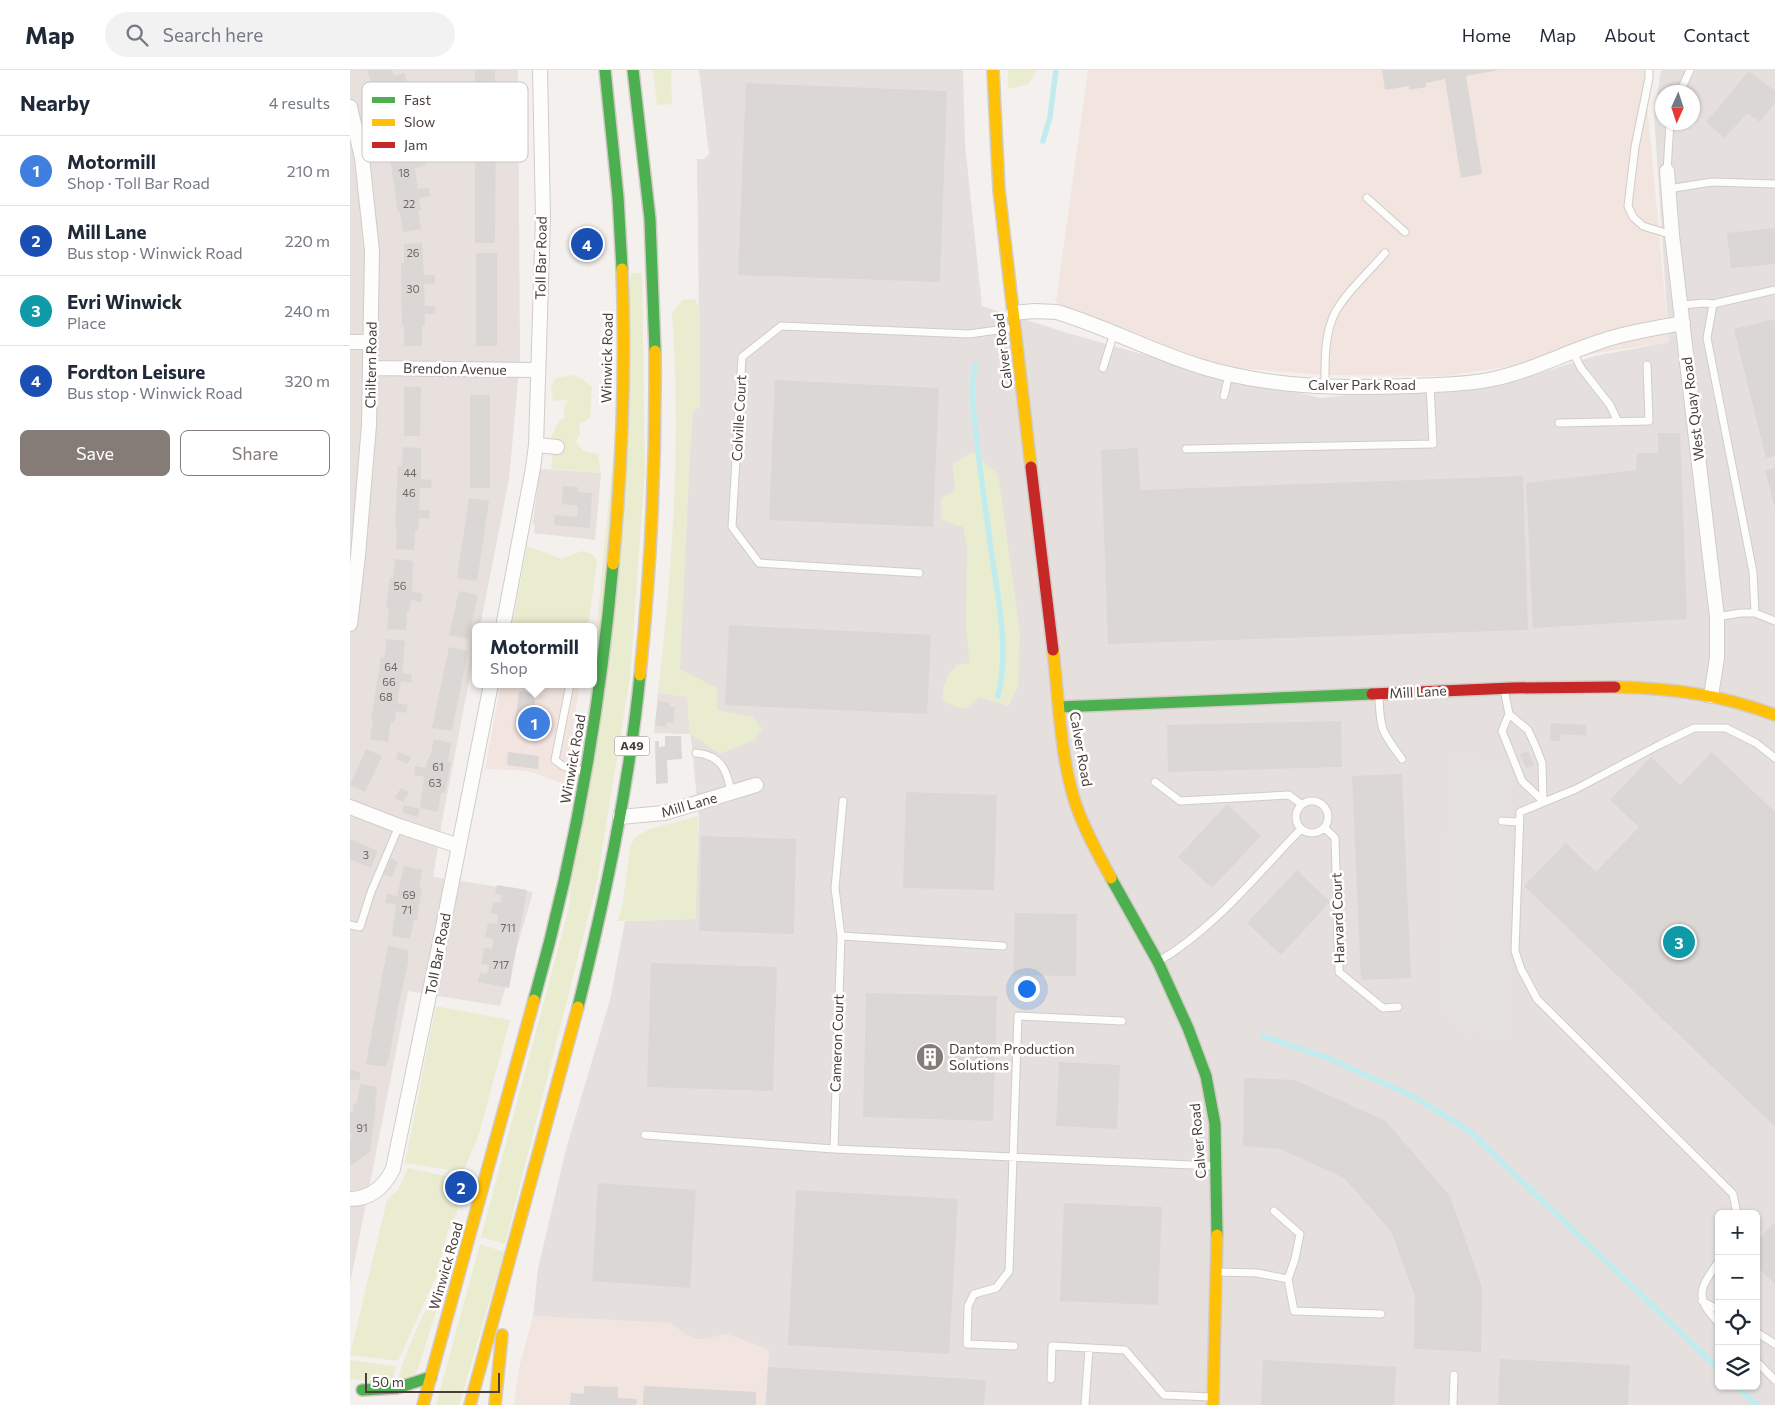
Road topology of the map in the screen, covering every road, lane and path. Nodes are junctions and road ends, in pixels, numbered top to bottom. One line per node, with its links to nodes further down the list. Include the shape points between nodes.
1 (540, 70): 33 (street, Toll Bar Road, via 543,217)
2 (605, 70): 49 (main road, Winwick Road, via 618,201 623,314 615,554)
3 (633, 70): 70 (main road, A49, via 649,216 656,442 646,612)
4 (993, 70): 23 (main road, Calver Road, via 999,180)
5 (1649, 70): 18 (lane, via 1628,206 1643,226)
6 (1690, 70): 7 (lane)
7 (1683, 85)
8 (350, 107): 9 (street, Chiltern Road)
9 (352, 122): 11 (street, Chiltern Road)
10 (1669, 130): 13 (lane, West Quay Road)
11 (362, 158)
12 (362, 162): 28 (street, Chiltern Road, via 372,251)
13 (1666, 172): 15 (street, West Quay Road)
14 (1775, 184): 15 (lane, via 1712,182)
15 (1668, 189): 18 (street, West Quay Road)
16 (1367, 198): 17 (lane)
17 (1405, 232)
18 (1672, 235): 22 (street, West Quay Road)
19 (1385, 254): 36 (lane, via 1334,316 1328,332)
20 (1775, 290): 21 (lane)
21 (1713, 304): 22 (lane); 44 (lane, via 1707,338 1753,572)
22 (1681, 305): 24 (street, West Quay Road)
23 (1013, 313): 25 (main road, Calver Road); 26 (street, Calver Park Road, via 1058,312)
24 (1683, 323): 29 (street, Calver Park Road, via 1603,340); 45 (street, West Quay Road)
25 (1015, 327): 43 (lane, Colville Court, via 969,334 781,326 742,357 732,527 759,563); 56 (main road, Calver Road)
26 (1114, 333): 32 (lane); 34 (street, Calver Park Road, via 1199,366)
27 (350, 342): 28 (street)
28 (371, 342): 31 (street, Chiltern Road)
29 (1573, 352): 35 (street, Calver Park Road, via 1488,380); 38 (lane)
30 (1647, 365): 38 (lane, via 1649,421)
31 (371, 368): 33 (street, Brendon Avenue); 48 (street, Chiltern Road, via 360,538)
32 (1103, 368)
33 (538, 370): 40 (street, Toll Bar Road)
34 (1229, 374): 36 (street, Calver Park Road); 37 (lane)
35 (1430, 385): 36 (street, Calver Park Road); 42 (lane, via 1433,444)
36 (1325, 387)
37 (1224, 396)
38 (1618, 422): 39 (lane)
39 (1559, 423)
40 (536, 445): 41 (street); 47 (street, Toll Bar Road)
41 (557, 447)
42 (1186, 449)
43 (919, 573)
44 (1755, 613): 45 (lane); 46 (lane)
45 (1717, 617): 55 (street, West Quay Road, via 1717,658)
46 (1775, 621)
47 (504, 623)
48 (350, 624)
49 (598, 670)
50 (490, 688): 76 (street, Toll Bar Road)
51 (569, 688): 62 (lane, via 555,760 563,766)
52 (596, 688): 62 (main road, Winwick Road)
53 (1504, 688): 54 (main road, Mill Lane); 55 (main road, Mill Lane, via 1616,686); 57 (lane)
54 (1379, 694): 56 (main road, Mill Lane); 60 (lane, via 1381,726)
55 (1711, 696): 58 (main road, Mill Lane)
56 (1059, 707): 80 (main road, Calver Road, via 1066,765 1076,804 1090,840)
57 (1509, 714): 67 (lane, via 1528,730 1539,754); 67 (lane, via 1502,731 1511,756 1522,781)
58 (1775, 715)
59 (696, 753): 65 (lane, via 714,757 720,763)
60 (1402, 758)
61 (1775, 758): 67 (lane, via 1756,743 1726,728 1694,728 1576,789)
62 (587, 773): 104 (main road, Winwick Road, via 567,876 541,981)
63 (1155, 782): 68 (lane, via 1180,801 1289,795)
64 (756, 784): 65 (street, Mill Lane)
65 (731, 792): 70 (street, Mill Lane, via 664,813)
66 (843, 801): 78 (lane, Cameron Court, via 835,888)
67 (1544, 801): 72 (lane, via 1520,812)
68 (1301, 804): 74 (lane, via 1308,801 1323,804 1329,817); 75 (lane, via 1296,816)
69 (350, 807): 73 (street)
70 (620, 817): 91 (main road, A49, via 586,976)
71 (1502, 821): 72 (lane)
72 (1519, 822): 88 (lane, via 1515,951 1537,999 1732,1194)
73 (399, 826): 76 (street); 77 (lane, via 360,927)
74 (1325, 828): 75 (lane, via 1317,833); 81 (lane, Harvard Court, via 1335,838 1339,972 1383,1008)
75 (1301, 829): 80 (lane, via 1202,931)
76 (458, 846): 87 (street, Toll Bar Road, via 393,1169 377,1190)
77 (350, 925)
78 (841, 936): 79 (lane); 84 (lane, Cameron Court)
79 (1003, 946)
80 (1158, 962): 86 (main road, Calver Road, via 1206,1076 1215,1124)
81 (1398, 1007)
82 (1122, 1021): 85 (lane, via 1018,1016)
83 (646, 1135): 84 (lane)
84 (834, 1149): 85 (lane)
85 (1013, 1156): 86 (lane); 100 (lane, via 1009,1271 996,1288 974,1294 968,1306 967,1344)
86 (1216, 1166): 92 (main road, Calver Road)
87 (350, 1199)
88 (1736, 1210)
89 (1274, 1211): 93 (lane, via 1300,1234)
90 (1715, 1266): 94 (lane, via 1701,1291)
91 (508, 1270): 110 (main road, A49); 111 (main road)
92 (1216, 1272): 93 (lane, via 1257,1273); 108 (main road, Calver Road)
93 (1288, 1279): 96 (lane, via 1294,1310)
94 (1702, 1301): 95 (lane); 97 (lane)
95 (1715, 1308)
96 (1381, 1314)
97 (1715, 1319)
98 (1760, 1335): 99 (lane)
99 (1775, 1344)
100 (1014, 1346)
101 (1089, 1348): 105 (lane, via 1052,1346); 108 (lane, via 1125,1350 1164,1395); 112 (lane)
102 (1760, 1365): 106 (lane)
103 (1454, 1375): 113 (lane)
104 (430, 1376): 107 (main road, via 405,1387 381,1391); 109 (main road, Winwick Road)
105 (1051, 1379)
106 (1775, 1380)
107 (356, 1389)
108 (1213, 1401)
109 (423, 1405)
110 (470, 1405)
111 (495, 1405)
112 (1085, 1405)
113 (1453, 1405)

